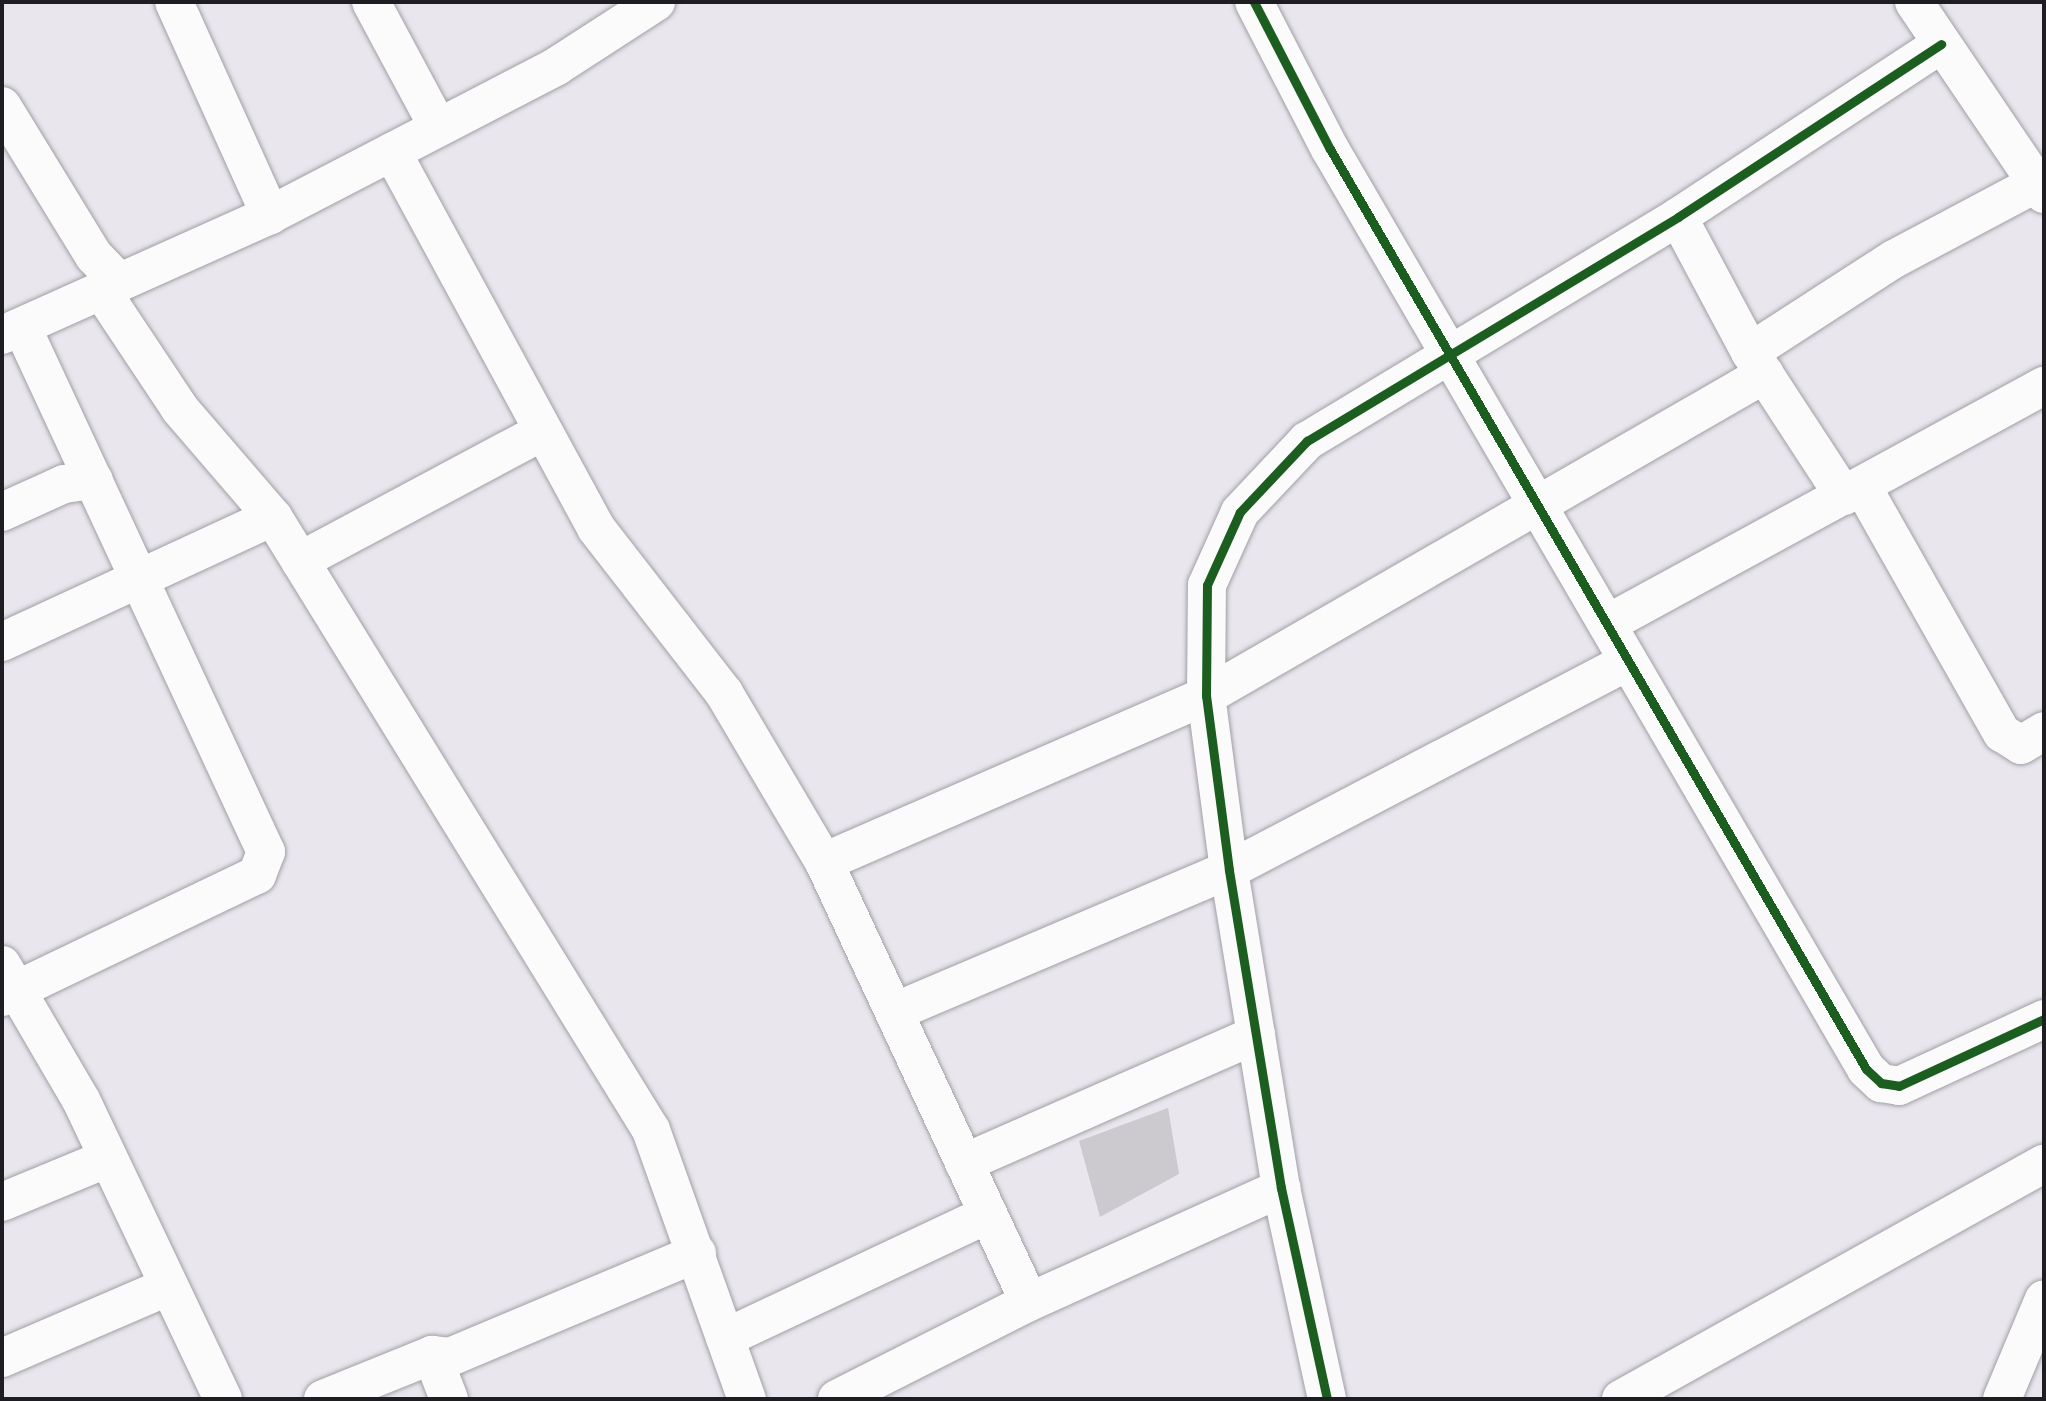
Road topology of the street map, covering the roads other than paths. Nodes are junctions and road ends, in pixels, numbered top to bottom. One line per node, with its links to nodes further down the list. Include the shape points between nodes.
1 (174, 2): 11 (street)
2 (370, 2): 8 (street)
3 (656, 2): 8 (street, via 557,66)
4 (1254, 2): 15 (street, via 1330,149)
5 (1914, 2): 6 (street)
6 (1941, 44): 10 (street); 12 (street)
7 (2, 106): 13 (street)
8 (438, 127): 9 (street)
9 (392, 152): 11 (street); 18 (street)
10 (2040, 188): 16 (street, via 1894,259)
11 (270, 215): 13 (street)
12 (1678, 217): 15 (street); 16 (street)
13 (110, 286): 14 (street); 23 (street, via 180,409)
14 (12, 331): 19 (street)
15 (1450, 354): 21 (street); 29 (street, via 1307,441 1240,512 1207,585)
16 (1758, 363): 20 (street); 21 (street)
17 (2044, 386): 20 (street)
18 (542, 432): 24 (street); 31 (street, via 596,528 724,692)
19 (94, 480): 22 (street, via 64,484); 25 (street)
20 (1853, 491): 26 (street); 30 (street, via 2002,733 2021,745)
21 (1535, 501): 26 (street); 29 (street)
22 (2, 512)
23 (273, 517): 24 (street); 25 (street)
24 (300, 561): 43 (street, via 651,1130)
25 (140, 578): 27 (street); 33 (street, via 266,852 266,864 257,875)
26 (1607, 624): 28 (street)
27 (2, 642)
28 (1628, 661): 32 (street); 35 (street, via 1866,1069 1881,1083 1899,1086 1932,1075)
29 (1206, 696): 31 (street); 32 (street)
30 (2044, 731)
31 (824, 862): 34 (street)
32 (1229, 870): 34 (street); 36 (street)
33 (7, 984): 37 (street)
34 (894, 1012): 38 (street)
35 (2044, 1018)
36 (1256, 1035): 38 (street); 40 (street)
37 (108, 1158): 41 (street); 44 (street)
38 (964, 1163): 42 (street)
39 (2044, 1164): 56 (street)
40 (1282, 1188): 46 (street); 55 (street)
41 (2, 1202)
42 (988, 1213): 46 (street); 47 (street)
43 (696, 1253): 47 (street); 48 (street, via 450,1357)
44 (169, 1286): 49 (street); 50 (street)
45 (2044, 1299): 57 (street)
46 (1029, 1302): 54 (street)
47 (725, 1338): 53 (street)
48 (432, 1355): 51 (street); 52 (street)
49 (2, 1358)
50 (223, 1399)
51 (323, 1399)
52 (449, 1399)
53 (747, 1399)
54 (837, 1399)
55 (1327, 1399)
56 (1621, 1399)
57 (2002, 1399)

